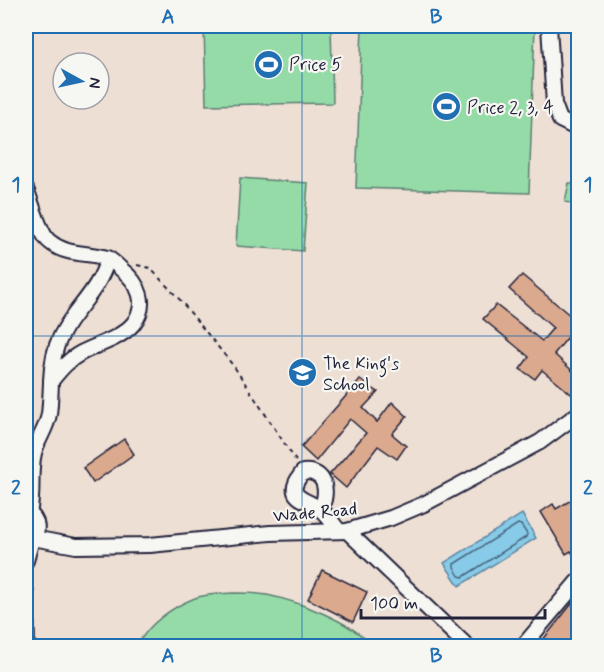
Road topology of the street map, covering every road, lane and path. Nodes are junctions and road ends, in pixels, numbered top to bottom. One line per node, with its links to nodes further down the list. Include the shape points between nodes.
1 (549, 26): 2 (street, via 554,104 560,120)
2 (579, 129)
3 (26, 189): 4 (street, via 45,238 59,249)
4 (108, 258): 6 (street, via 96,288 58,342); 6 (street, via 137,285 141,295 134,322 125,332 69,360)
5 (129, 263): 8 (path, via 150,268 181,300 235,368)
6 (51, 381): 10 (street, via 48,416 34,451)
7 (579, 414): 11 (street, Wade Road, via 540,441 424,504)
8 (303, 472): 9 (street, via 310,471 322,480 326,490); 9 (street, via 297,479 297,495)
9 (321, 509): 11 (street)
10 (30, 515): 12 (street, via 37,531); 13 (street)
11 (343, 531): 13 (street, Wade Road, via 270,533 150,545); 18 (street)
12 (30, 540): 13 (street, Wade Road); 14 (street)
13 (63, 544)
14 (26, 561)
15 (579, 581): 19 (street)
16 (26, 592): 17 (street)
17 (27, 646)
18 (467, 646)
19 (523, 646)

